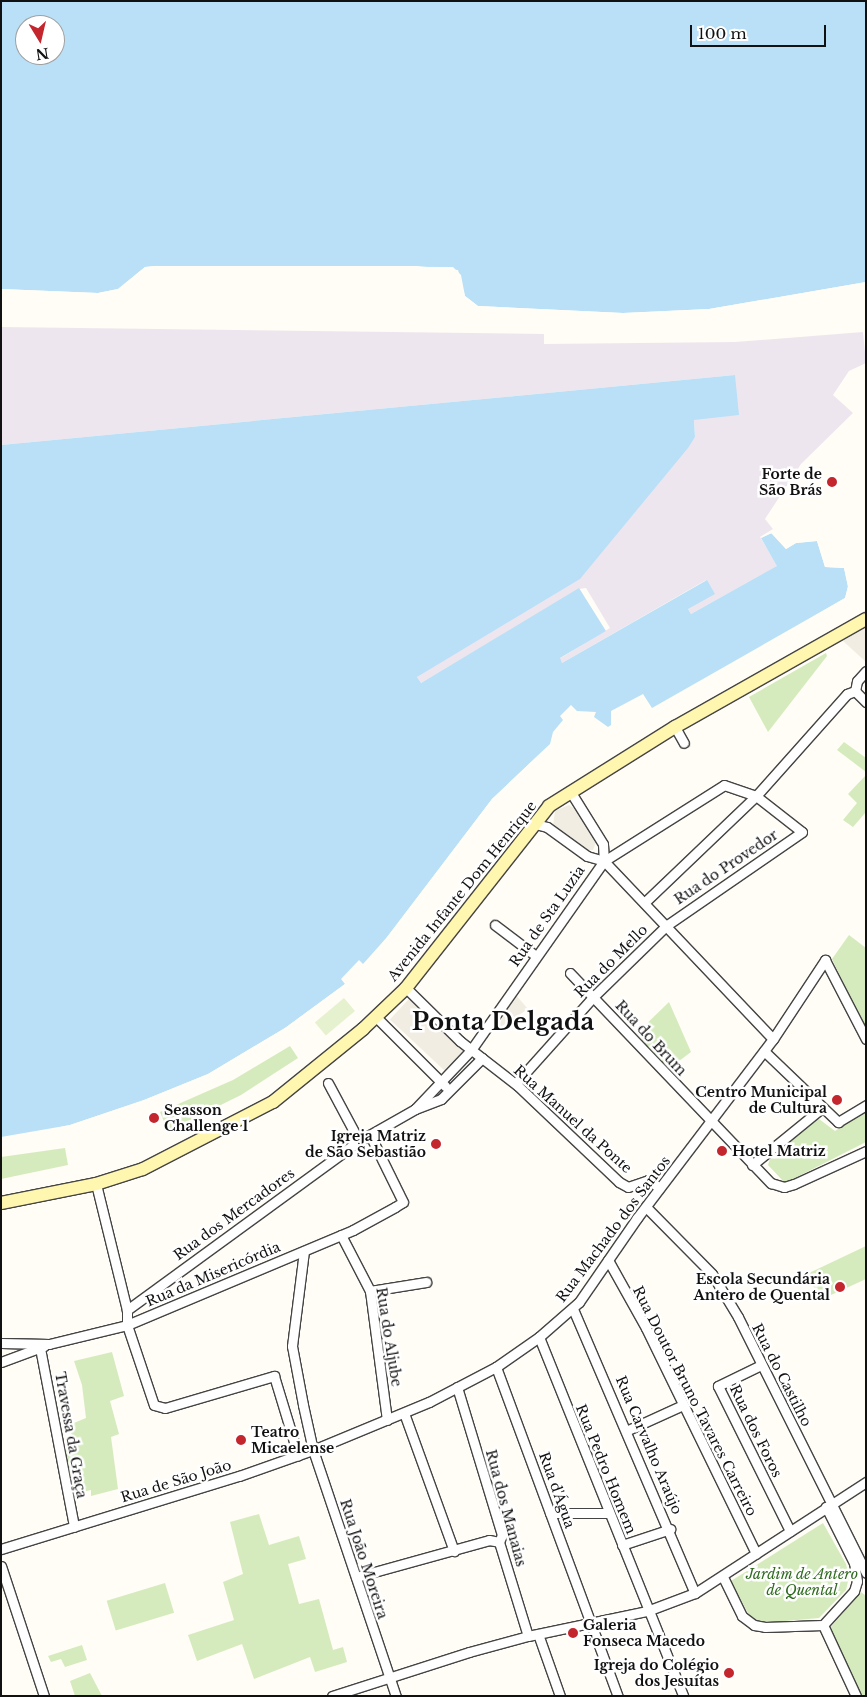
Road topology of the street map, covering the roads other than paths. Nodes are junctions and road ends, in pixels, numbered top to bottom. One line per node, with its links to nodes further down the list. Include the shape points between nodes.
1 (866, 619): 5 (main road, Avenida Infante Dom Henrique)
2 (866, 671): 3 (street, via 857,681)
3 (854, 691): 4 (street); 8 (street, via 847,694)
4 (866, 702)
5 (675, 727): 6 (street); 7 (main road, Avenida Infante Dom Henrique)
6 (684, 743)
7 (570, 791): 9 (main road, Avenida Infante Dom Henrique, via 550,806); 10 (street, via 603,844)
8 (756, 796): 10 (street, via 724,784); 11 (street); 13 (street, Rua do Provedor, via 802,832)
9 (535, 824): 10 (street, via 546,827 587,856); 16 (main road, Avenida Infante Dom Henrique)
10 (604, 861): 11 (street); 14 (street, Rua de Sta Luzia)
11 (645, 902): 13 (street)
12 (495, 925): 14 (street)
13 (666, 925): 17 (street, Rua do Mello); 20 (street)
14 (536, 956): 21 (street, Rua de Sta Luzia)
15 (570, 973): 17 (street, Rua do Brum)
16 (406, 988): 18 (main road, Avenida Infante Dom Henrique); 21 (street, Rua Manuel da Ponte)
17 (593, 997): 26 (street, Rua do Mello); 31 (street, Rua do Brum)
18 (376, 1017): 24 (street); 36 (main road, Avenida Infante Dom Henrique, via 272,1102 143,1169)
19 (866, 1038): 20 (street, Rua Machado dos Santos, via 825,960)
20 (773, 1039): 22 (street, Rua Machado dos Santos)
21 (471, 1050): 23 (street, Rua Manuel da Ponte); 24 (street, Rua de Sta Luzia)
22 (764, 1051): 29 (street); 31 (street, Rua Machado dos Santos)
23 (482, 1058): 26 (street, Rua Manuel da Ponte); 27 (street)
24 (442, 1082): 27 (street); 30 (street, Rua de Sta Luzia)
25 (328, 1083): 33 (street)
26 (516, 1083): 37 (street, Rua Manuel da Ponte, via 619,1182 628,1187 648,1180)
27 (450, 1091): 30 (street)
28 (866, 1105): 29 (street, via 841,1122)
29 (822, 1108): 35 (street)
30 (415, 1109): 32 (street, Rua dos Mercadores)
31 (712, 1123): 35 (street, Rua do Brum); 37 (street, Rua Machado dos Santos)
32 (370, 1135): 33 (street, Rua dos Mercadores); 40 (street, Rua da Misericórdia, via 403,1202)
33 (359, 1141): 46 (street, Rua dos Mercadores)
34 (866, 1151): 35 (street, Rua do Brum, via 784,1187 771,1183)
35 (752, 1165)
36 (96, 1184): 38 (main road, Avenida Infante Dom Henrique); 46 (street)
37 (660, 1188): 39 (street, Rua Machado dos Santos)
38 (1, 1203)
39 (646, 1207): 42 (street, Rua Machado dos Santos); 54 (street, Rua do Castilho, via 712,1274)
40 (341, 1235): 41 (street, Rua da Misericórdia); 44 (street, Rua do Aljube)
41 (307, 1249): 47 (street, Rua da Misericórdia); 61 (street, Rua João Moreira, via 294,1311 292,1346)
42 (608, 1260): 45 (street, Rua Machado dos Santos); 57 (street, Rua Doutor Bruno Tavares Carreiro, via 646,1328)
43 (426, 1282): 44 (street)
44 (370, 1291): 59 (street, Rua do Aljube)
45 (572, 1309): 48 (street, Rua Machado dos Santos); 60 (street, Rua Carvalho Araújo)
46 (127, 1310): 47 (street)
47 (126, 1325): 51 (street, Rua da Misericórdia); 62 (street, via 154,1405 165,1408 274,1376)
48 (539, 1337): 55 (street, Rua Machado dos Santos); 66 (street, Rua Pedro Homem)
49 (1, 1343): 50 (street)
50 (20, 1343): 51 (street); 52 (street, via 25,1349)
51 (45, 1346): 52 (street); 67 (street, Travessa da Graça)
52 (23, 1355): 53 (street)
53 (1, 1362)
54 (761, 1364): 64 (street, Rua do Castilho); 69 (street, Rua dos Foros, via 718,1386)
55 (496, 1366): 56 (street, Rua Machado dos Santos); 65 (street, Rua d'Água)
56 (457, 1387): 58 (street, Rua Machado dos Santos); 70 (street, Rua dos Manaias, via 502,1535)
57 (683, 1405): 60 (street); 74 (street, Rua Doutor Bruno Tavares Carreiro)
58 (404, 1412): 59 (street, Rua Machado dos Santos); 73 (street)
59 (387, 1420): 61 (street, Rua Machado dos Santos)
60 (628, 1430): 68 (street, Rua Carvalho Araújo)
61 (314, 1450): 62 (street, Rua de São João); 77 (street, Rua João Moreira)
62 (298, 1455): 67 (street, Rua de São João)
63 (866, 1482): 64 (street)
64 (829, 1505): 69 (street); 76 (street, Rua do Castilho); 82 (street, via 854,1563 857,1581 854,1591)
65 (550, 1513): 66 (street); 81 (street, Rua d'Água)
66 (609, 1513): 71 (street, Rua Pedro Homem)
67 (74, 1527): 72 (street, Rua de São João)
68 (670, 1529): 71 (street); 79 (street, Rua Carvalho Araújo)
69 (790, 1531): 74 (street)
70 (498, 1542): 73 (street, via 489,1540); 84 (street, Rua dos Manaias)
71 (622, 1545): 80 (street, Rua Pedro Homem)
72 (1, 1549)
73 (454, 1551): 77 (street)
74 (756, 1554): 78 (street)
75 (1, 1566): 86 (street)
76 (866, 1573)
77 (356, 1577): 85 (street, Rua João Moreira)
78 (723, 1577): 79 (street); 82 (street, via 742,1616 754,1625)
79 (695, 1593): 80 (street)
80 (647, 1611): 81 (street); 91 (street, Rua Pedro Homem)
81 (592, 1623): 83 (street); 90 (street, Rua d'Água)
82 (823, 1625): 92 (street)
83 (538, 1634): 84 (street); 89 (street)
84 (528, 1636): 85 (street)
85 (389, 1677): 87 (street); 88 (street, Rua João Moreira)
86 (44, 1696)
87 (332, 1696)
88 (396, 1696)
89 (560, 1696)
90 (618, 1696)
91 (683, 1696)
92 (856, 1696)

